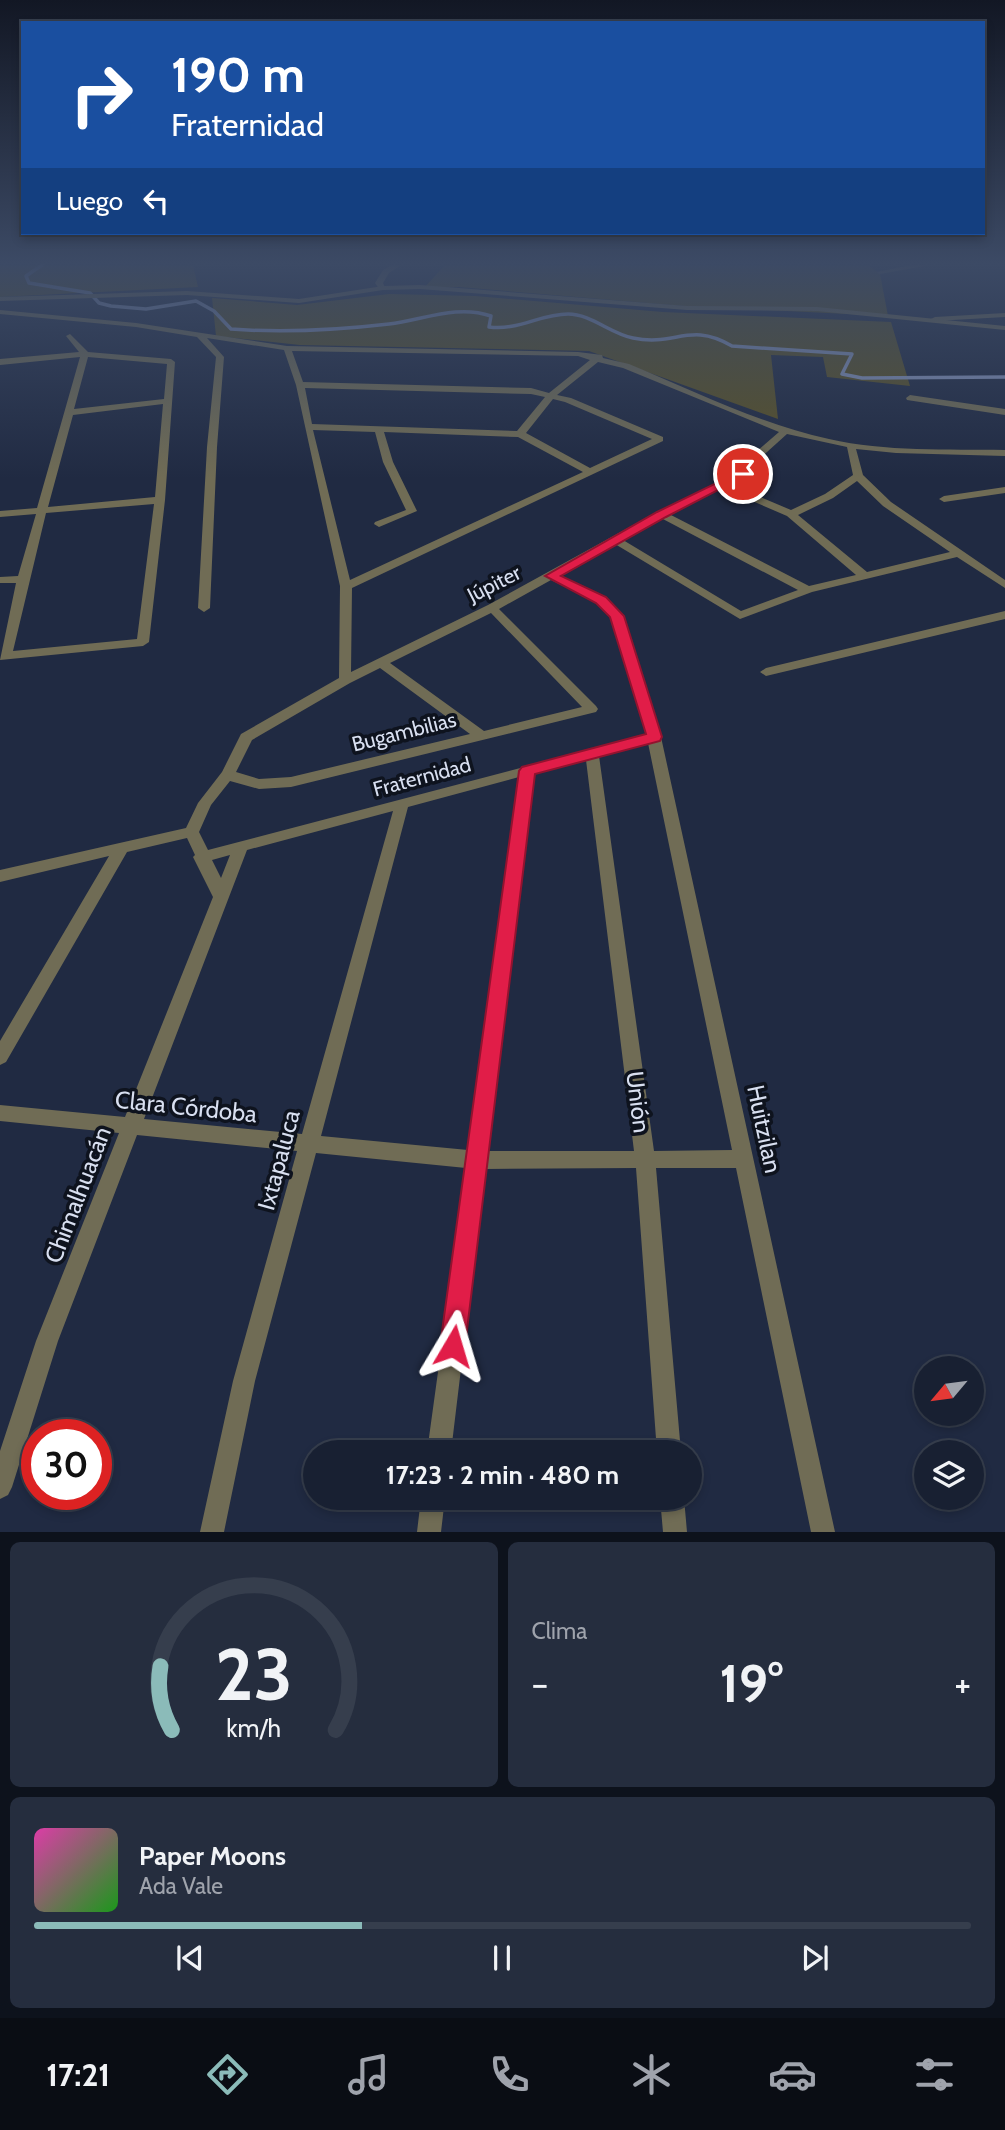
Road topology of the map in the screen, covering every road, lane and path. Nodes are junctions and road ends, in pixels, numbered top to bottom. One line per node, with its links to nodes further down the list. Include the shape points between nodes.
1 (70, 336): 5 (street)
2 (202, 336): 40 (street, via 220,357)
3 (215, 336): 4 (street)
4 (287, 348): 6 (street); 8 (street)
5 (85, 354): 7 (street); 11 (street, via 171,362); 12 (street)
6 (599, 357): 9 (street); 16 (street)
7 (0, 362)
8 (300, 385): 9 (street); 14 (street)
9 (551, 395): 17 (street); 20 (street, via 660,439)
10 (910, 398): 13 (street)
11 (167, 401): 12 (street); 25 (street)
12 (71, 412): 26 (street)
13 (1005, 412)
14 (308, 428): 15 (street); 38 (street)
15 (379, 430): 17 (street); 30 (street, via 412,511)
16 (785, 431): 18 (street); 22 (street, Júpiter, via 743,474)
17 (520, 434): 20 (street)
18 (850, 446): 19 (street); 21 (street)
19 (1005, 453)
20 (589, 471): 38 (street)
21 (858, 476): 29 (street); 32 (street, via 887,504)
22 (722, 484): 28 (street, Júpiter); 29 (street)
23 (1005, 490): 24 (street)
24 (944, 499)
25 (160, 500): 26 (street); 43 (street, via 143,642)
26 (43, 511): 27 (street); 35 (street)
27 (0, 514)
28 (661, 514): 31 (street, Júpiter); 39 (street)
29 (791, 514): 33 (street)
30 (379, 524)
31 (617, 541): 34 (street, Júpiter); 39 (street, via 740,615)
32 (959, 553): 33 (street); 37 (street)
33 (863, 575): 39 (street)
34 (552, 576): 41 (street, Júpiter); 48 (street, Huitzilan, via 601,600 617,616)
35 (23, 579): 36 (street); 43 (street)
36 (0, 580)
37 (1005, 585)
38 (346, 586): 46 (street)
39 (808, 590)
40 (204, 608)
41 (492, 608): 44 (street, Júpiter); 47 (street, Bugambilias, via 592,709)
42 (1005, 615): 45 (street)
43 (3, 655)
44 (381, 662): 46 (street, Júpiter); 47 (street)
45 (766, 672)
46 (345, 680): 51 (street, Júpiter, via 246,737)
47 (479, 734): 51 (street, Bugambilias, via 291,782 243,783)
48 (654, 737): 49 (street, Fraternidad); 64 (street, Huitzilan)
49 (592, 754): 50 (street, Fraternidad); 63 (street, Unión)
50 (527, 771): 52 (street, Fraternidad); 65 (street)
51 (228, 774): 53 (street, Júpiter, via 205,803)
52 (402, 804): 54 (street, Fraternidad); 62 (street, Ixtapaluca)
53 (192, 832): 55 (street); 56 (street)
54 (241, 846): 56 (street, Fraternidad); 58 (street, Chimalhuacán)
55 (122, 848): 57 (street); 59 (street)
56 (201, 857): 58 (street)
57 (0, 876)
58 (221, 897): 61 (street, Chimalhuacán)
59 (0, 1058)
60 (0, 1113): 61 (street, Clara Córdoba)
61 (131, 1126): 62 (street, Clara Córdoba); 68 (street, Chimalhuacán, via 47,1341)
62 (309, 1144): 65 (street, Clara Córdoba); 71 (street, Ixtapaluca, via 244,1381)
63 (645, 1158): 64 (street, Clara Córdoba); 65 (street, Clara Córdoba); 67 (street, Unión)
64 (745, 1159): 74 (street, Huitzilan)
65 (477, 1160): 66 (street)
66 (441, 1440)
67 (668, 1440)
68 (0, 1487)
69 (432, 1510): 72 (street)
70 (673, 1510): 73 (street)
71 (212, 1531)
72 (429, 1531)
73 (675, 1531)
74 (823, 1531)

